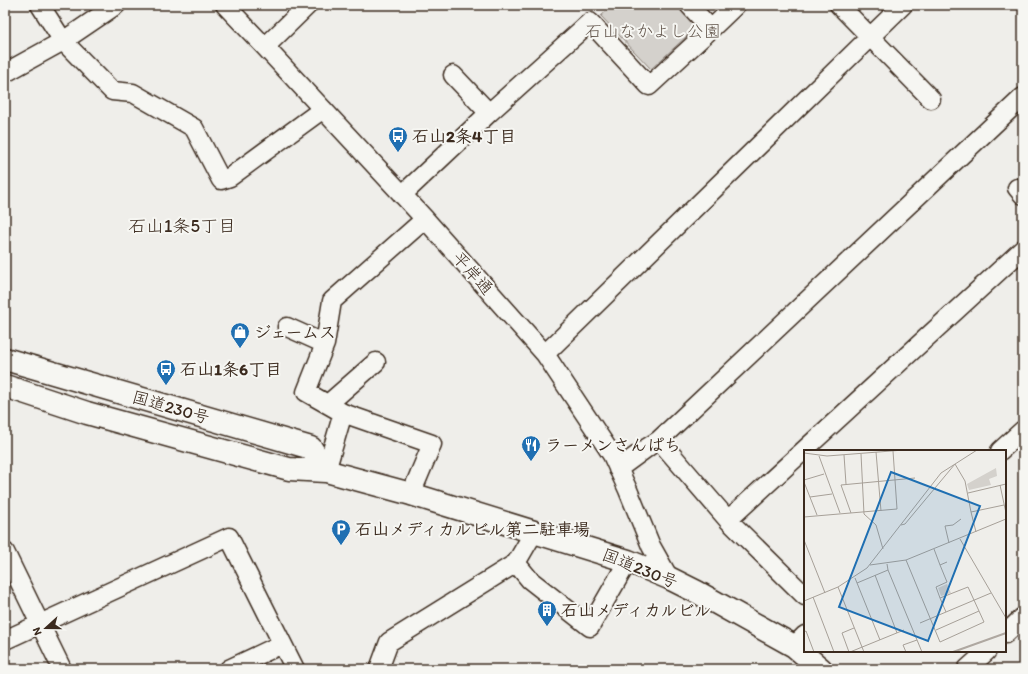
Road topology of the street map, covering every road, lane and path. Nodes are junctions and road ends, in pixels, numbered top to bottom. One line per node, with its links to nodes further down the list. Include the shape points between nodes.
1 (40, 5): 11 (street)
2 (116, 5): 11 (street)
3 (225, 5): 12 (street, 平岸通)
4 (308, 5): 12 (street)
5 (689, 5): 9 (street)
6 (736, 5): 9 (street)
7 (839, 5): 10 (street)
8 (903, 5): 10 (street)
9 (711, 29): 18 (street, via 649,86 590,22)
10 (870, 37): 16 (street); 24 (street)
11 (63, 41): 13 (street); 17 (street, via 112,91 133,93 194,128 221,180 230,177)
12 (266, 47): 17 (street, 平岸通)
13 (5, 74)
14 (453, 75): 18 (street)
15 (1023, 97): 30 (street)
16 (930, 99)
17 (323, 109): 19 (street, 平岸通)
18 (489, 113): 19 (street)
19 (402, 195): 20 (street, 平岸通)
20 (425, 220): 23 (street, via 332,301); 24 (street, 平岸通)
21 (1023, 249): 31 (street)
22 (287, 327): 23 (street)
23 (325, 344): 28 (street, via 306,392)
24 (546, 354): 34 (street, 平岸通, via 603,441)
25 (5, 359): 35 (highway, 国道230号, via 311,448)
26 (376, 362): 28 (street)
27 (5, 386): 35 (highway, 国道230号, via 87,413 289,469)
28 (335, 408): 35 (street); 36 (street, via 432,444)
29 (1023, 430): 33 (street)
30 (659, 440): 34 (street); 37 (street)
31 (804, 450)
32 (804, 450): 37 (street)
33 (1001, 450)
34 (618, 469): 42 (street, 平岸通, via 651,546)
35 (326, 470): 36 (highway, 国道230号)
36 (411, 494): 38 (highway, 国道230号)
37 (728, 520): 43 (street)
38 (534, 532): 40 (highway, 国道230号); 41 (street)
39 (5, 552): 45 (street)
40 (628, 560): 41 (street, via 590,627 530,580); 42 (highway, 国道230号)
41 (516, 563): 55 (street, via 389,642)
42 (670, 578): 48 (highway, 国道230号)
43 (804, 595)
44 (1023, 617): 46 (street)
45 (40, 624): 47 (street); 49 (street, via 229,537); 52 (street)
46 (1006, 633)
47 (5, 640)
48 (800, 640)
49 (282, 644): 53 (street); 54 (street)
50 (809, 652): 56 (highway, 国道230号)
51 (986, 652): 57 (street)
52 (62, 669)
53 (229, 669)
54 (294, 669)
55 (379, 669)
56 (821, 669)
57 (967, 669)

